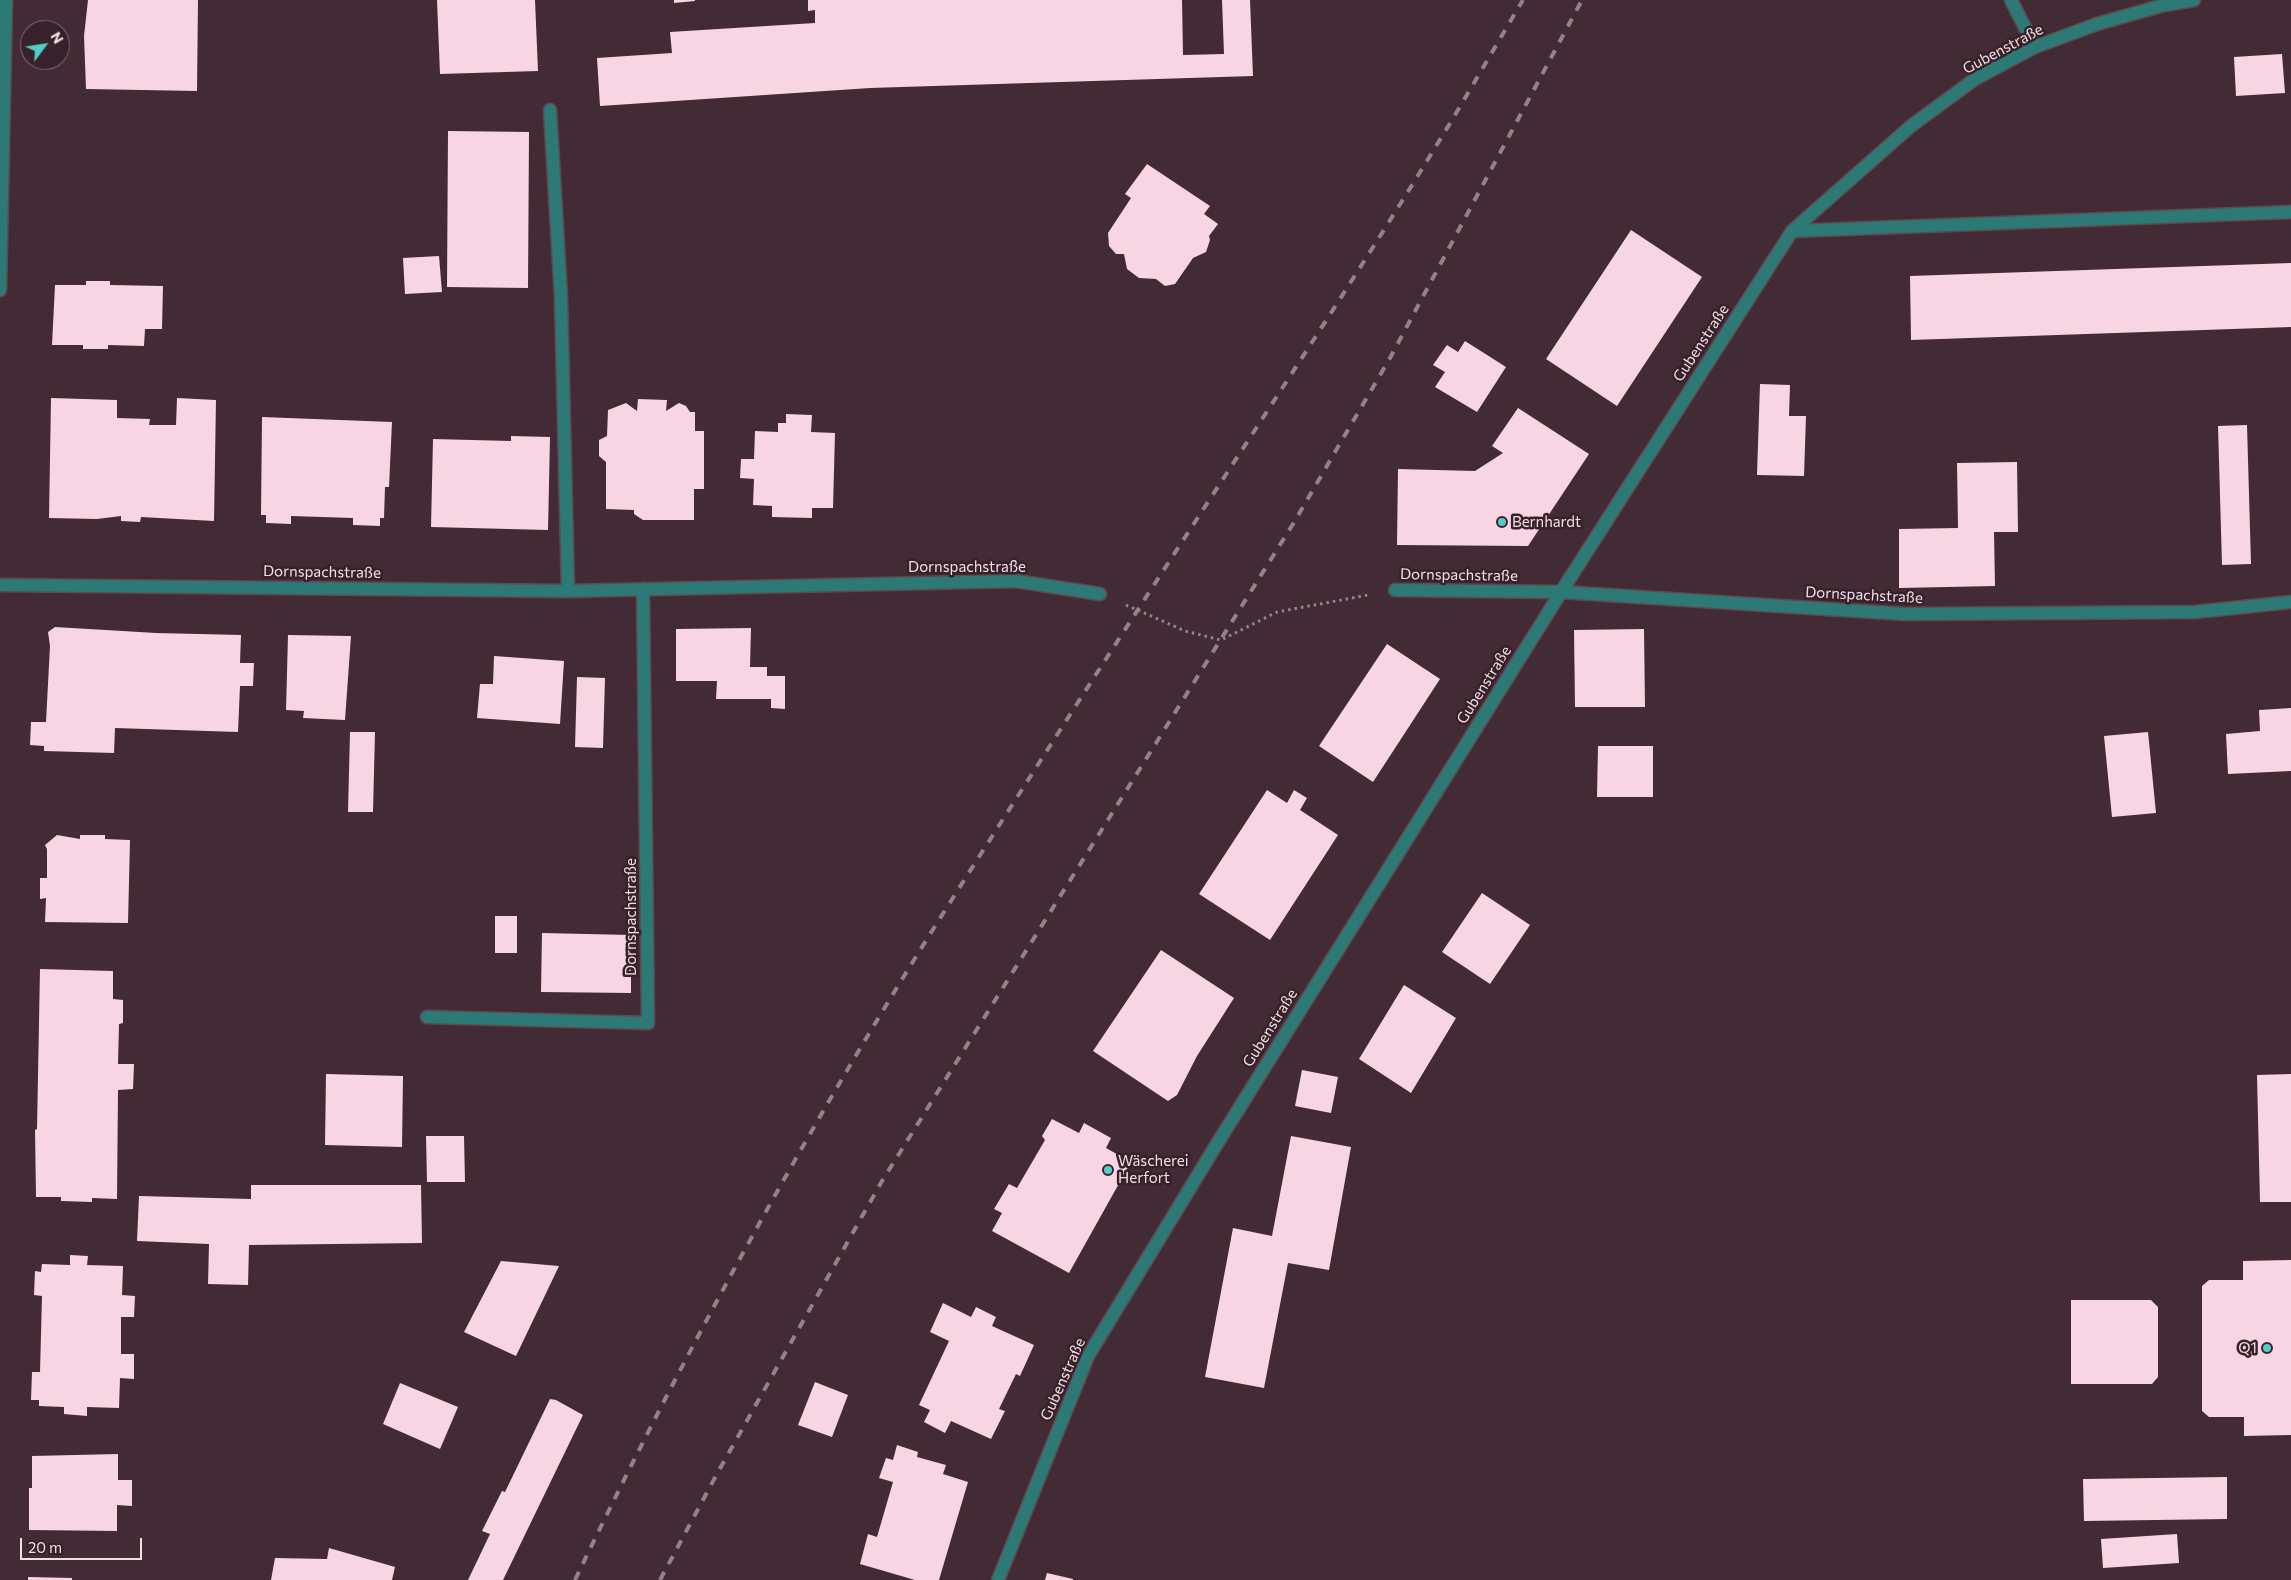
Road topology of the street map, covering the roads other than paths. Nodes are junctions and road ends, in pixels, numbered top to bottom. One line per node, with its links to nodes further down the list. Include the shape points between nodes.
1 (6, 0): 8 (street)
2 (2011, 0): 4 (street)
3 (2194, 0): 4 (street, Gubenstraße, via 2097,24)
4 (2035, 47): 7 (street, Gubenstraße, via 1975,79 1912,126)
5 (550, 110): 12 (street, via 561,297)
6 (2291, 212): 7 (street)
7 (1792, 231): 13 (street, Gubenstraße)
8 (0, 290)
9 (0, 585): 12 (street, Dornspachstraße)
10 (643, 589): 12 (street, Dornspachstraße); 14 (street, Dornspachstraße, via 1016,581); 16 (street, Dornspachstraße, via 648,1024)
11 (1395, 590): 13 (street, Dornspachstraße)
12 (568, 591)
13 (1561, 592): 15 (street, Dornspachstraße, via 1905,614 2195,612); 17 (street, Gubenstraße, via 1088,1356)
14 (1100, 594)
15 (2291, 602)
16 (427, 1017)
17 (998, 1580)

